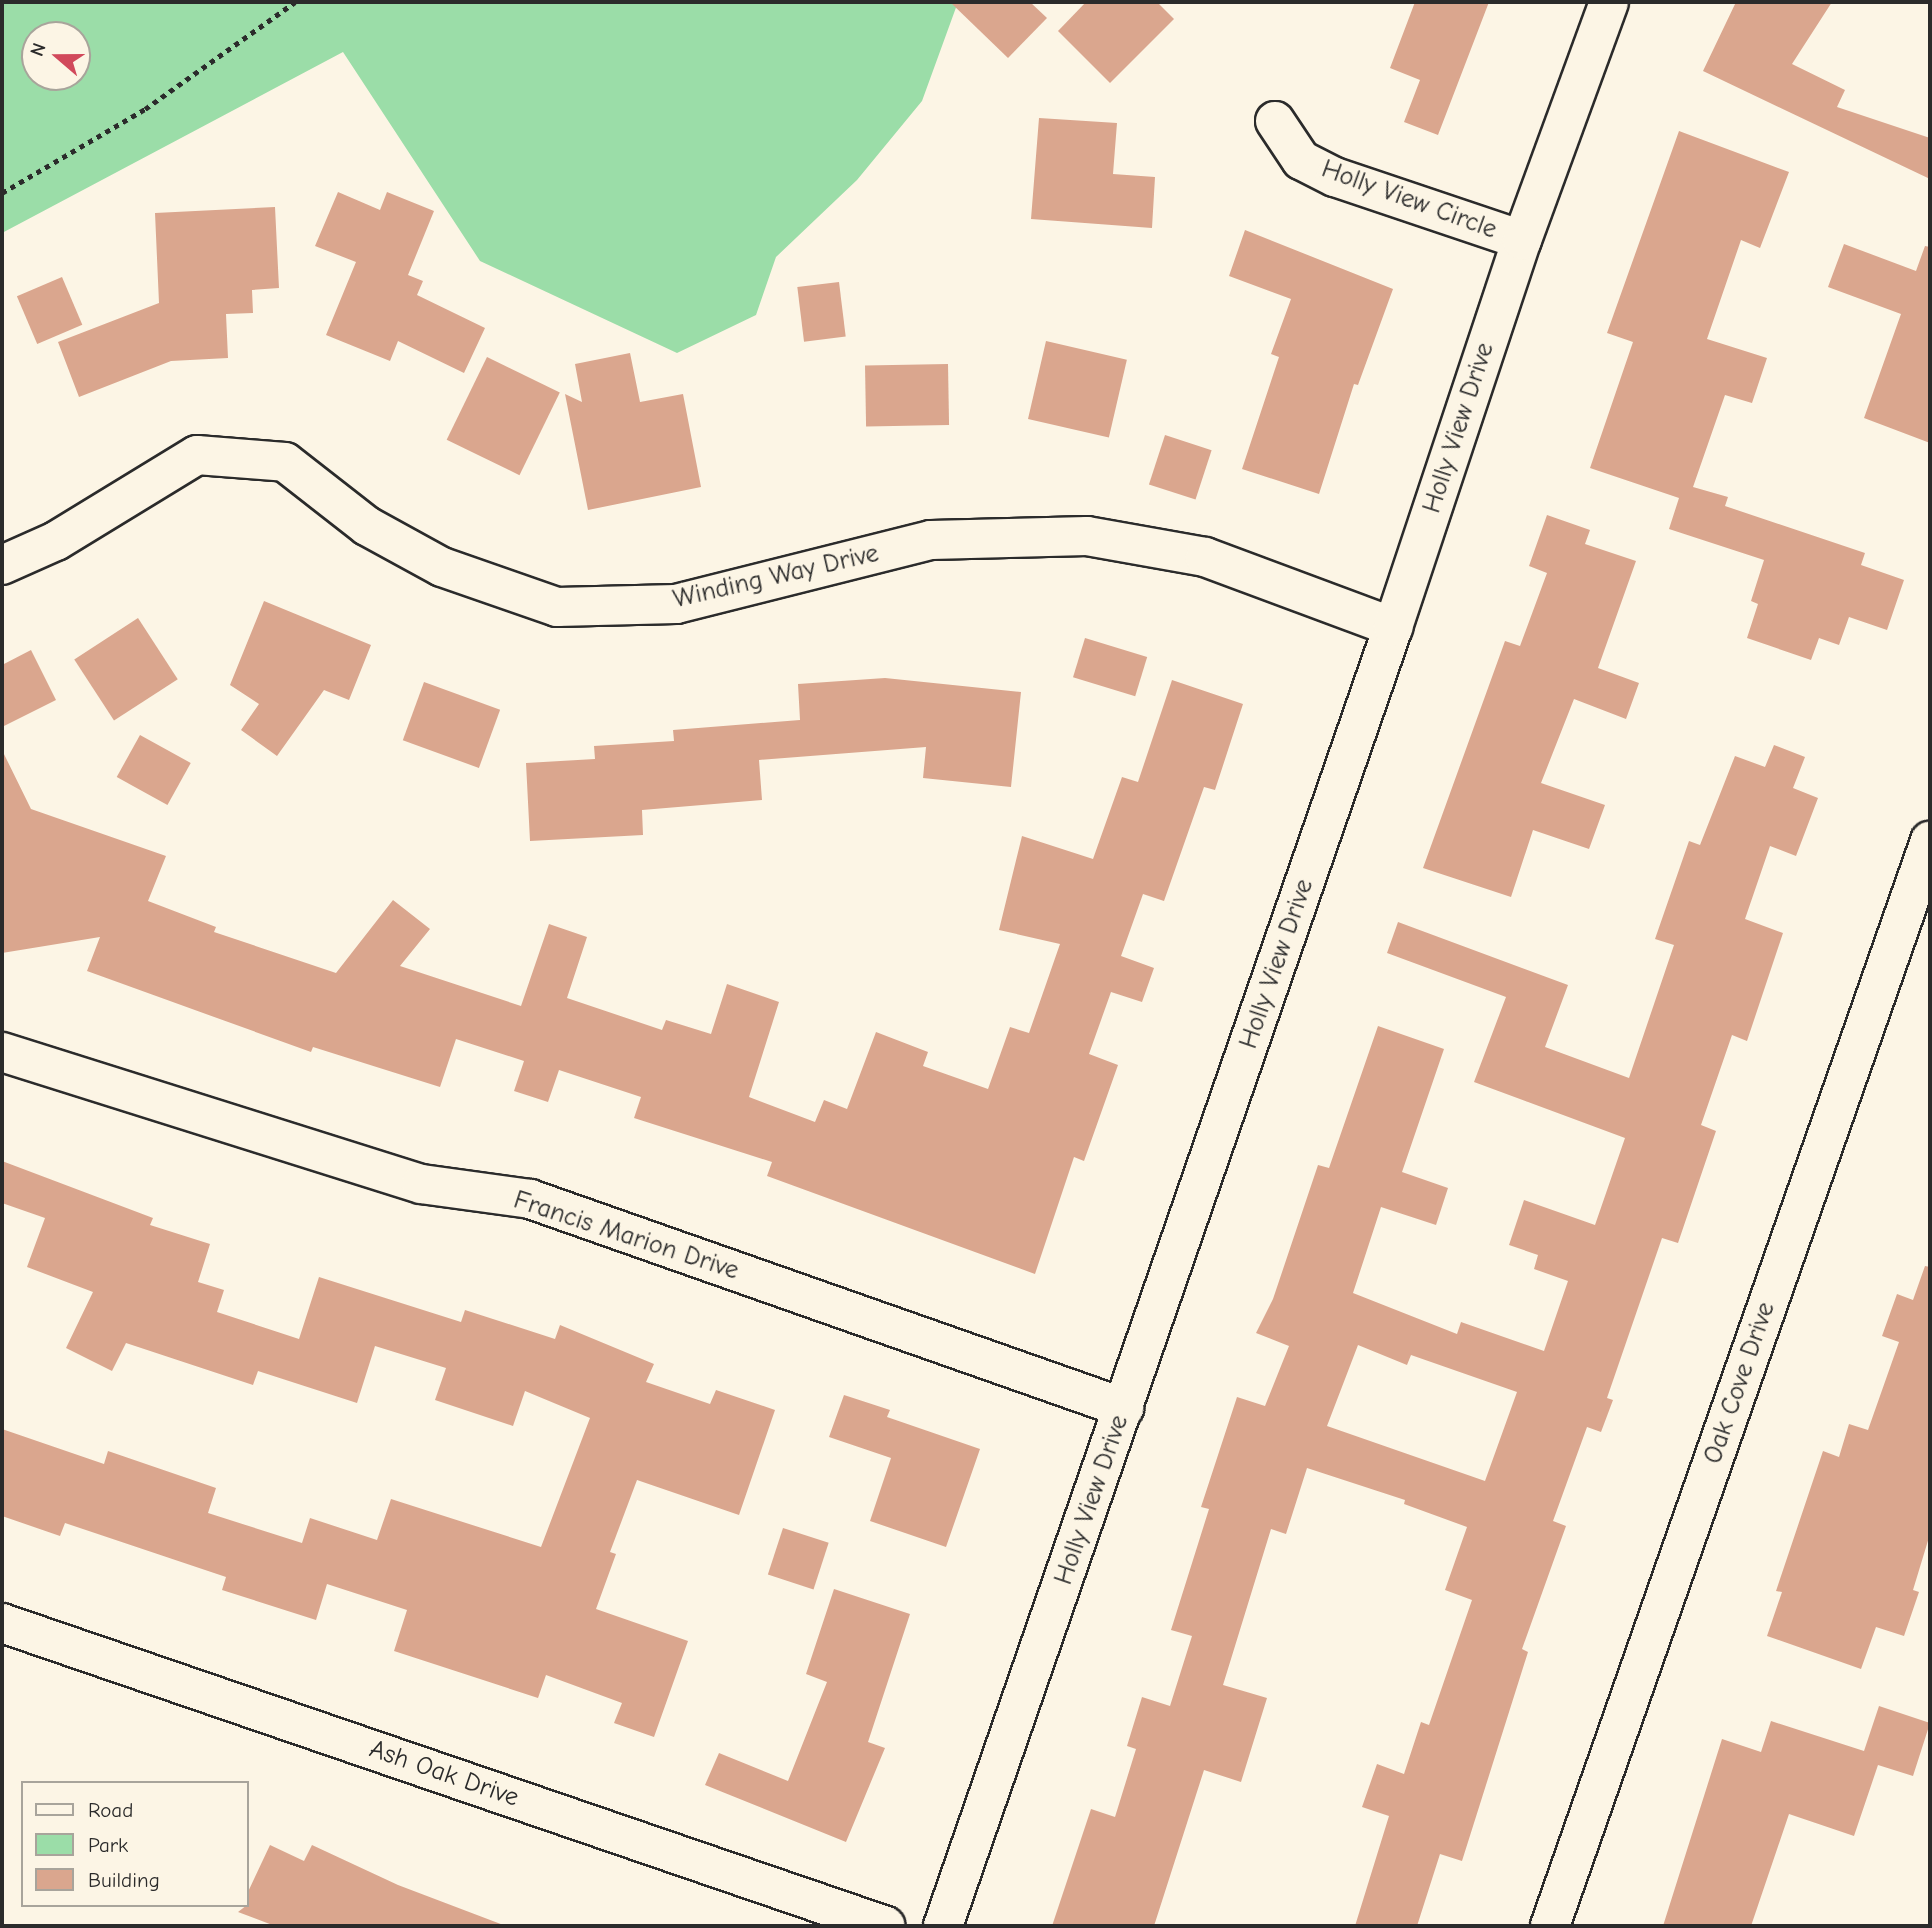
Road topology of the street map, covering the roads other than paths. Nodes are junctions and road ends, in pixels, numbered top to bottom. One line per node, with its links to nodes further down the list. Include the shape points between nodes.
1 (1609, 2): 3 (street, Holly View Drive)
2 (1275, 121): 3 (street, Holly View Circle, via 1301,160 1335,177)
3 (1522, 240): 5 (street, Holly View Drive)
4 (2, 565): 5 (street, Winding Way Drive, via 56,541 197,455 285,462 367,526 442,567 557,607 676,604 931,540 1087,536 1205,557)
5 (1393, 627): 8 (street, Holly View Drive)
6 (1930, 841): 12 (street, Oak Cove Drive)
7 (2, 1052): 8 (street, Francis Marion Drive, via 421,1184 530,1199)
8 (1124, 1408): 11 (street, Holly View Drive)
9 (2, 1623): 10 (street, Ash Oak Drive)
10 (886, 1926)
11 (943, 1926)
12 (1550, 1926)

